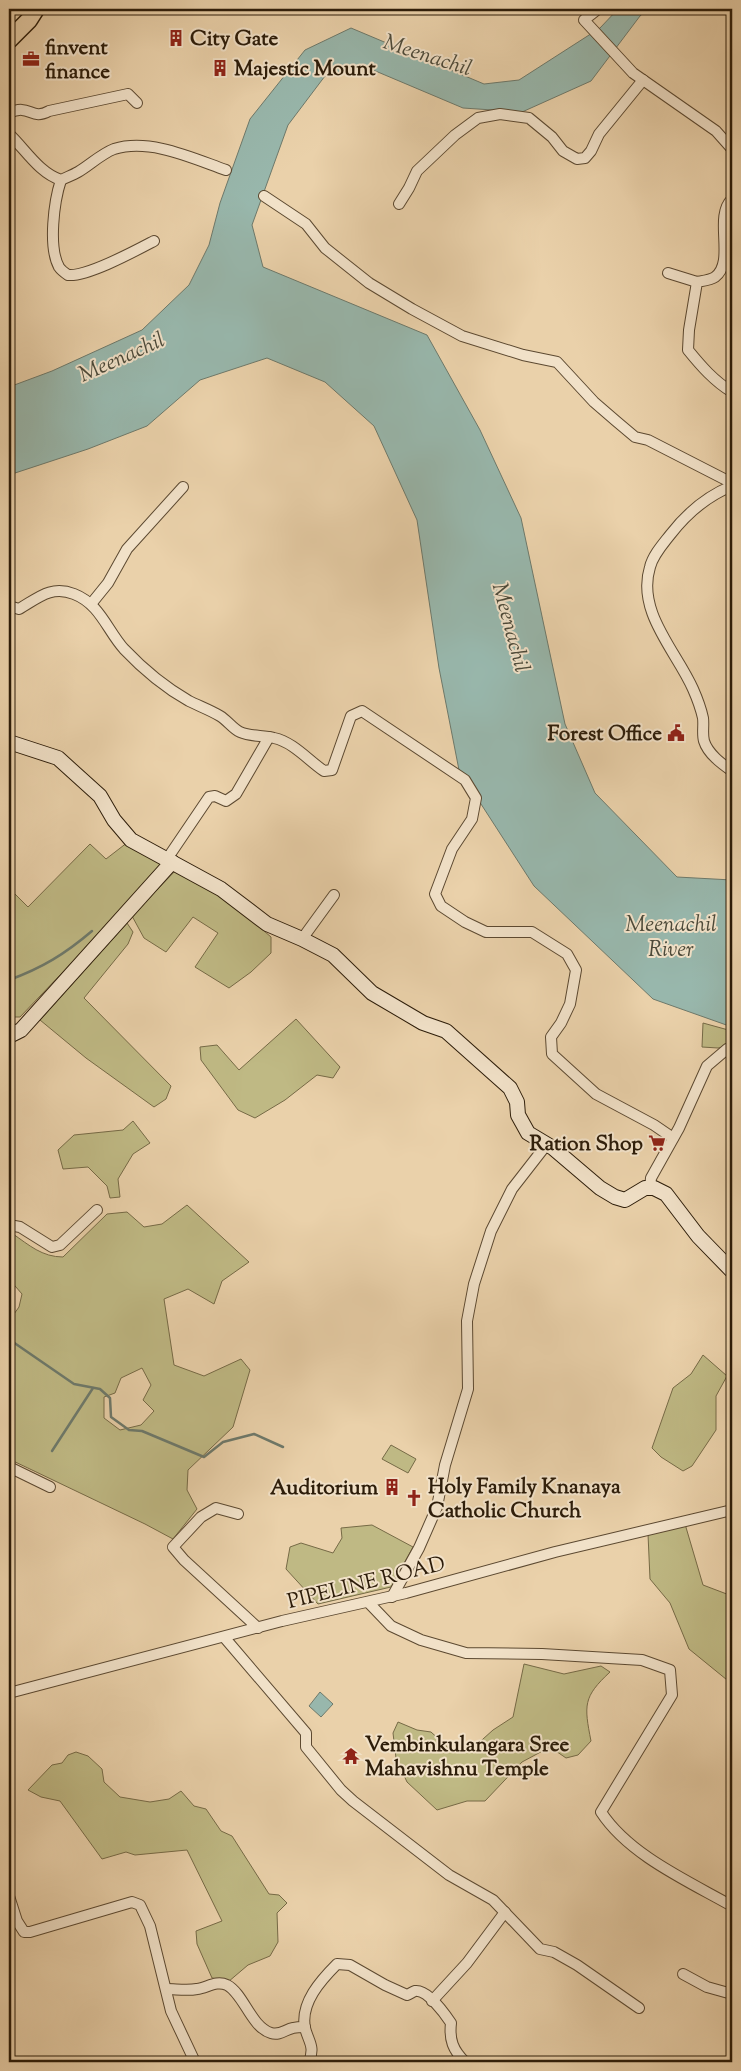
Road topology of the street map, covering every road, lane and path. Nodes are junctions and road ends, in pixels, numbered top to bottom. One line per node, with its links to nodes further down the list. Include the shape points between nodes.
1 (36, 9): 3 (main road)
2 (598, 9): 4 (street, via 584,20)
3 (9, 40)
4 (643, 80): 8 (street, via 716,131); 13 (street, via 599,134 585,158 577,159 563,151 529,118 500,114 478,118 455,135 417,172)
5 (136, 103): 6 (street, via 128,94 43,114 25,109)
6 (9, 113)
7 (9, 134): 10 (street, via 34,161)
8 (732, 149)
9 (226, 170): 10 (street, via 154,148 129,146 113,150)
10 (61, 180): 14 (street, via 55,198 54,252 60,268 68,275 112,261)
11 (264, 196): 18 (street, via 306,224 325,248 369,283 462,336 557,362 594,402 635,437 648,440)
12 (732, 199): 16 (street, via 724,222 722,269 714,278)
13 (399, 204)
14 (154, 241)
15 (668, 273): 16 (street)
16 (697, 282): 17 (street, via 688,350 704,370)
17 (732, 392)
18 (732, 484): 24 (street, via 697,506 660,548 650,566 647,596 664,642 694,689 703,719 704,742 719,763)
19 (183, 487): 20 (street, via 127,549 108,583)
20 (91, 604): 21 (street, via 65,591 50,591 18,609); 22 (street, via 124,649 150,673 238,731)
21 (9, 606)
22 (269, 737): 25 (street, via 236,794 226,801 210,797); 30 (street, via 293,747 324,771 332,770 351,716 362,711 465,780 476,798 472,819 452,849 435,894 441,906 486,932 532,932 567,954 576,970 570,1004 551,1037 552,1054 596,1094)
23 (9, 742): 25 (main road, via 58,758 100,796 131,840)
24 (732, 771)
25 (169, 861): 27 (main road, via 220,889 267,924); 28 (main road, via 21,1030)
26 (334, 895): 27 (street)
27 (302, 939): 31 (main road, via 333,955 372,993 423,1023 446,1031 510,1088 517,1102 518,1115 528,1133)
28 (9, 1036)
29 (732, 1050): 30 (street, via 727,1049 707,1066)
30 (672, 1138): 32 (street, via 651,1178)
31 (547, 1144): 32 (main road, via 615,1197 625,1200); 40 (street, via 512,1189 491,1231 474,1284 467,1321 468,1389 445,1465 437,1507)
32 (650, 1188): 35 (main road, via 666,1194 698,1236)
33 (97, 1210): 34 (street, via 60,1245 52,1248 20,1227)
34 (9, 1225)
35 (732, 1271)
36 (9, 1467): 37 (street)
37 (50, 1487)
38 (732, 1510): 40 (street, PIPELINE ROAD, via 555,1552)
39 (238, 1514): 42 (street, via 216,1508 201,1517 173,1548)
40 (392, 1597): 41 (street, PIPELINE ROAD)
41 (368, 1602): 42 (street, PIPELINE ROAD); 46 (street, via 391,1626 421,1640 466,1653 642,1660 670,1670 672,1695 601,1812 610,1827 654,1862)
42 (258, 1628): 43 (street, PIPELINE ROAD)
43 (224, 1637): 44 (street, PIPELINE ROAD); 47 (street, via 306,1733 306,1747 341,1790 449,1875 493,1900)
44 (9, 1693)
45 (9, 1896): 49 (street, via 24,1932 132,1902 140,1906 150,1926)
46 (732, 1906)
47 (505, 1912): 51 (street, via 467,1964); 52 (street, via 540,1949 554,1952 577,1965)
48 (683, 1974): 50 (street, via 707,1987)
49 (166, 1989): 53 (street, via 197,1989 217,1983 227,1985 262,2027 271,2033); 54 (street, via 171,2011)
50 (732, 1994)
51 (432, 2001): 53 (street, via 423,1992 408,1995 350,1965 337,1964 317,1984 307,2007); 56 (street, via 452,2023 450,2037)
52 (639, 2008)
53 (305, 2027): 55 (street, via 313,2052)
54 (195, 2062)
55 (309, 2062)
56 (464, 2062)

